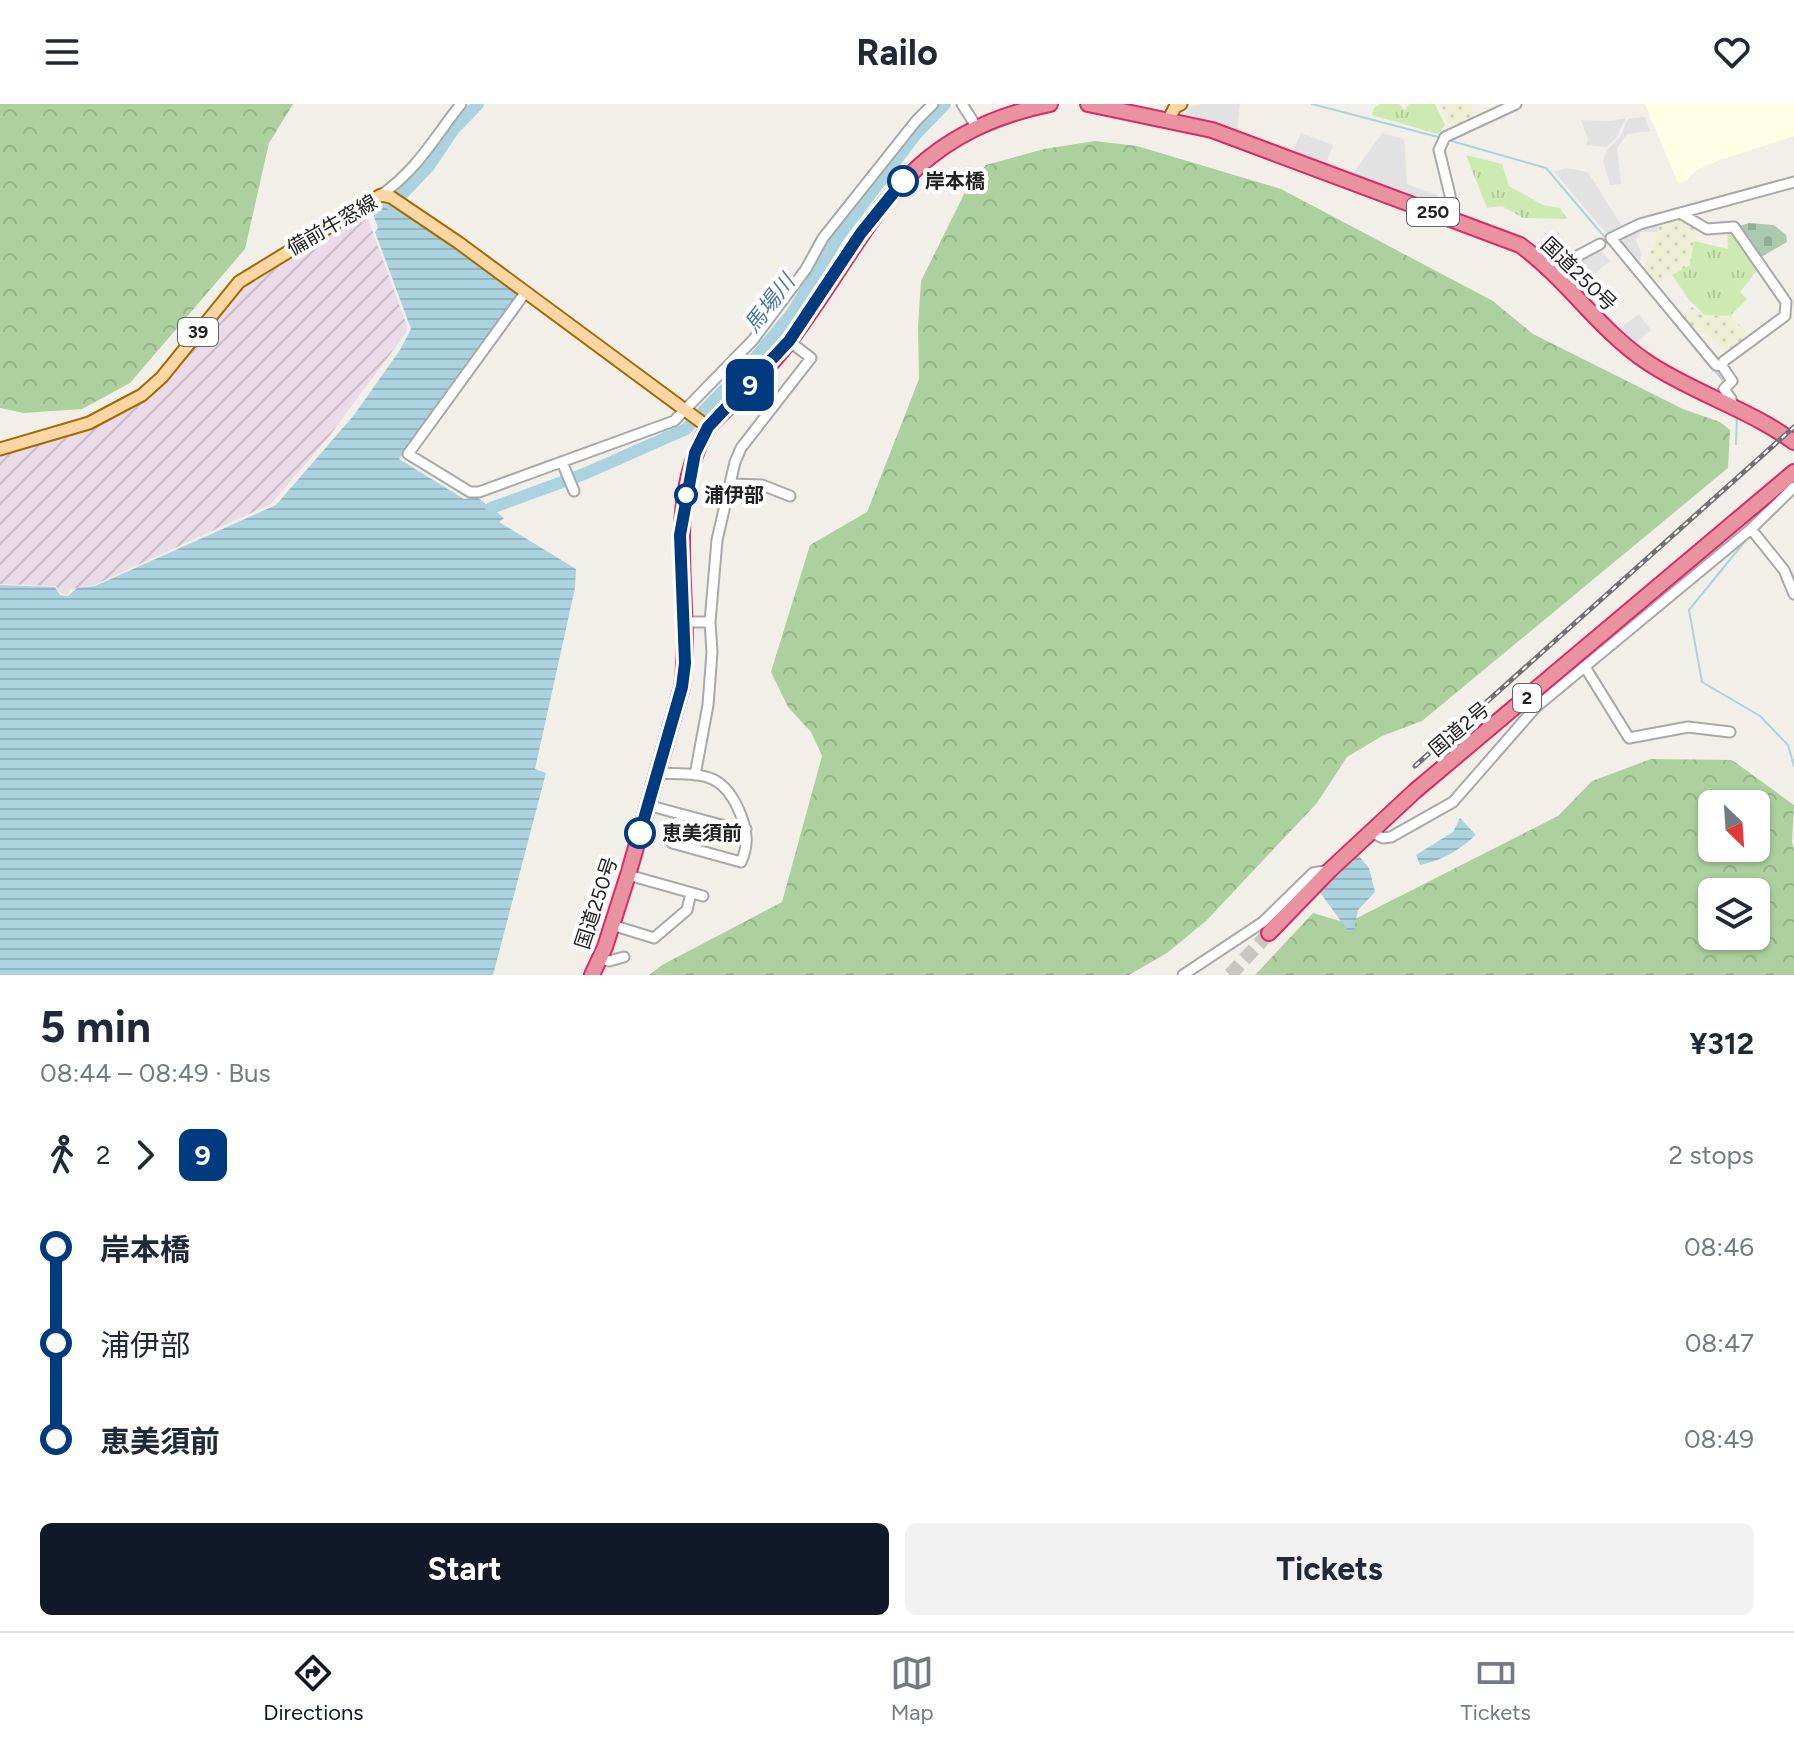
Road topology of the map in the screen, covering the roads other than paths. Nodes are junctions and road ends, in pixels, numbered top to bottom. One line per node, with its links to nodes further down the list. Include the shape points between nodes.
1 (461, 104): 11 (street, via 425,156)
2 (933, 104): 20 (street, via 823,238 753,340)
3 (1050, 104): 9 (highway, 国道250号)
4 (1088, 104): 8 (highway, 国道250号 / 250)
5 (1181, 104): 8 (main road)
6 (1516, 104): 13 (street, via 1444,139 1439,150)
7 (963, 105): 9 (street)
8 (1169, 119): 13 (highway, 国道250号 / 250)
9 (976, 126): 17 (highway, 国道250号, via 936,151 897,188)
10 (1794, 182): 12 (street)
11 (384, 195): 16 (main road, 備前牛窓線); 23 (main road, 備前牛窓線 / 39, via 239,282 142,395 89,423)
12 (1680, 213): 18 (street, via 1611,238); 18 (street, via 1707,229 1734,227 1786,302 1785,316)
13 (1452, 219): 15 (highway, 国道250号 / 250, via 1520,245)
14 (1600, 244): 15 (street)
15 (1551, 270): 19 (highway, 国道250号 / 250, via 1646,362)
16 (525, 293): 20 (main road, 備前牛窓線); 24 (street, via 408,454 470,492)
17 (789, 341): 21 (highway, 国道250号); 26 (street, via 811,358 741,448)
18 (1722, 366): 19 (street, via 1732,381 1727,386)
19 (1733, 407): 22 (highway, 国道250号 / 250)
20 (686, 411): 21 (main road, 備前牛窓線); 24 (street, via 674,421)
21 (706, 426): 32 (highway, 国道250号, via 690,467 680,535)
22 (1794, 442)
23 (0, 449)
24 (562, 463): 28 (street)
25 (1794, 472): 41 (highway, 国道2号 / 2)
26 (731, 484): 29 (street, via 762,485); 33 (street, via 717,540)
27 (1794, 487): 30 (street)
28 (574, 491)
29 (790, 496)
30 (1751, 529): 31 (street, via 1784,570); 34 (street)
31 (1794, 594)
32 (684, 622): 33 (street); 36 (highway, 国道250号, via 682,687)
33 (710, 622): 37 (street, via 708,705)
34 (1585, 667): 35 (street, via 1629,738 1688,727); 41 (street, via 1536,707 1447,807 1391,837)
35 (1730, 732)
36 (657, 773): 37 (street); 38 (highway, 国道250号)
37 (695, 775): 40 (street, via 716,780 732,793)
38 (647, 805): 39 (street); 43 (highway, 国道250号)
39 (680, 815): 40 (street); 40 (street, via 672,843 741,862)
40 (746, 829)
41 (1370, 832): 42 (highway, 国道2号 / 2)
42 (1330, 870): 47 (highway, 国道2号 / 2); 51 (street, via 1313,873 1263,922)
43 (628, 875): 44 (street); 46 (highway, 国道250号)
44 (691, 893): 45 (street); 46 (street, via 687,910 654,938)
45 (703, 896)
46 (612, 925): 49 (highway, 国道250号)
47 (1269, 933)
48 (624, 957): 49 (street)
49 (599, 959): 50 (highway, 国道250号)
50 (592, 975)
51 (1183, 975)

